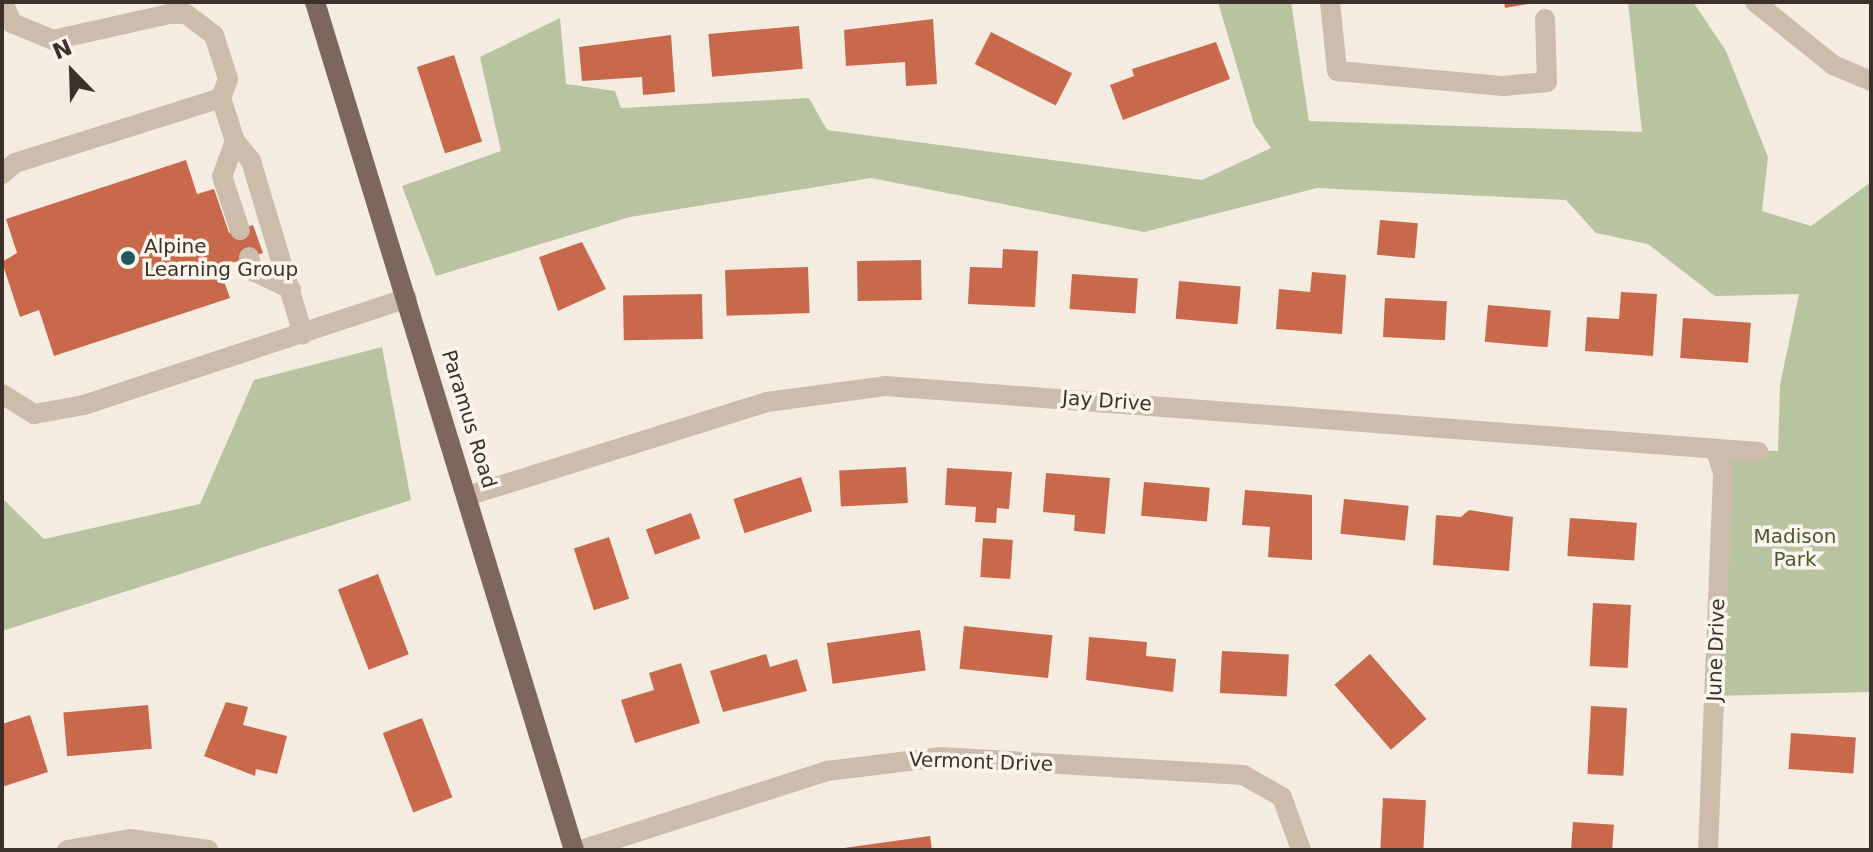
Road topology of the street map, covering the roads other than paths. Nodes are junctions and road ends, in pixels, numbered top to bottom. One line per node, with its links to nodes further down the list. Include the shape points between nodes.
1 (3, 2): 7 (street, via 12,23 53,40 186,14 218,45 228,79)
2 (315, 2): 13 (main road, Paramus Road)
3 (1330, 2): 5 (street, via 1337,71 1503,86 1547,82)
4 (1755, 2): 6 (street, via 1833,65)
5 (1545, 19)
6 (1871, 81)
7 (221, 98): 8 (street); 9 (street, via 15,163)
8 (235, 141): 10 (street, via 222,176); 12 (street, via 251,161)
9 (2, 174)
10 (240, 230)
11 (249, 257): 12 (street, via 253,271)
12 (291, 289): 14 (street)
13 (407, 298): 14 (street); 18 (main road, Paramus Road)
14 (303, 334): 15 (street, via 84,405 34,414)
15 (2, 394)
16 (1716, 451): 17 (street, Jay Drive); 18 (street, Jay Drive, via 1691,442 885,386 767,402); 24 (street, June Drive, via 1723,473)
17 (1759, 452)
18 (467, 496): 21 (main road, Paramus Road)
19 (67, 850): 20 (street, via 130,839)
20 (208, 850)
21 (574, 850)
22 (581, 850): 23 (street, Vermont Drive, via 827,771 941,757 1243,775 1282,797)
23 (1301, 850)
24 (1708, 850)

